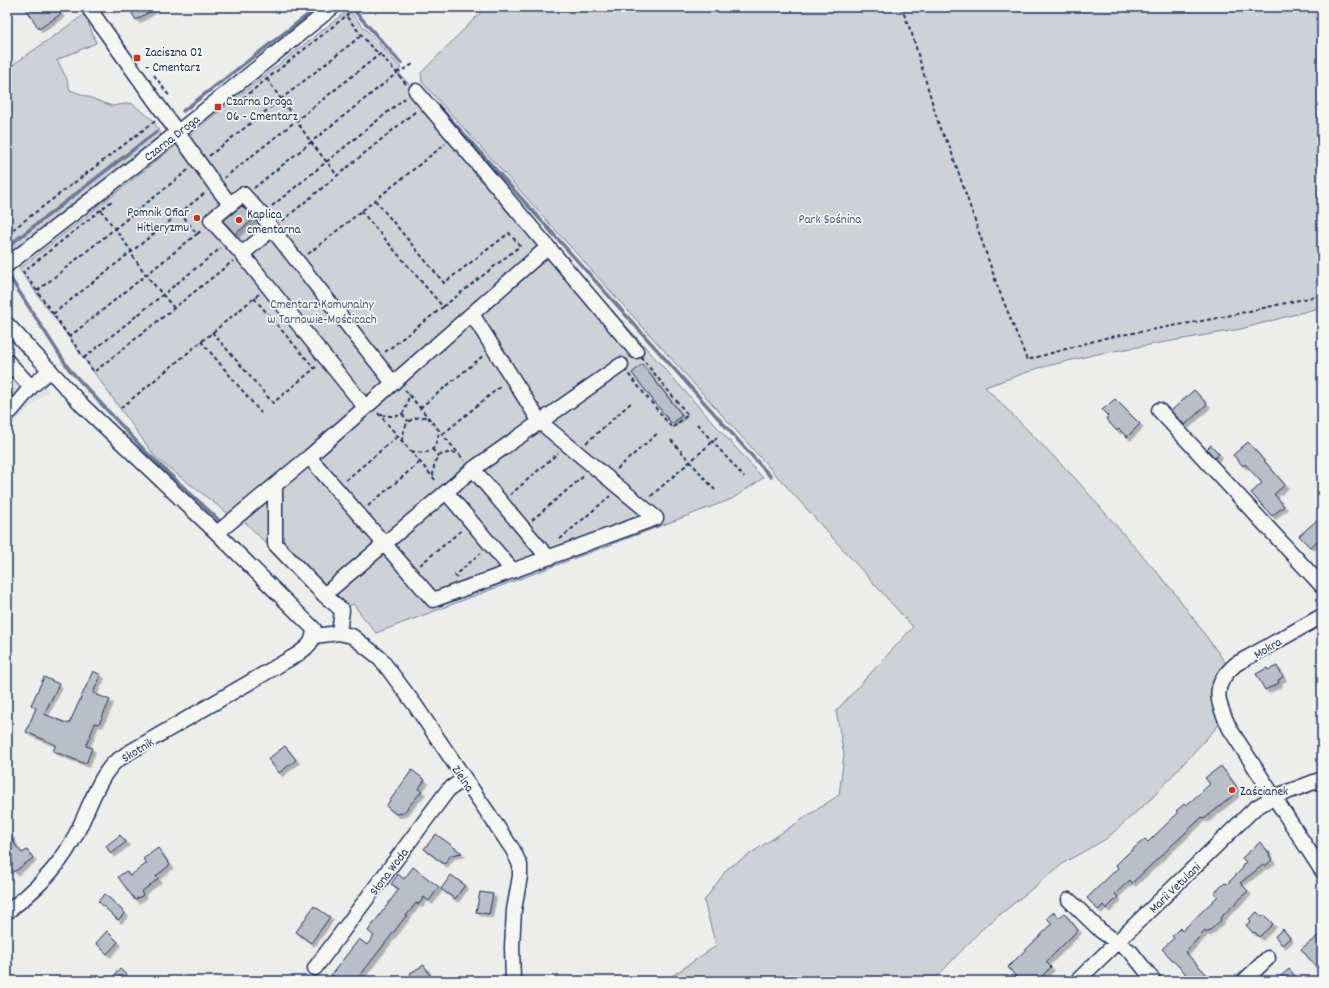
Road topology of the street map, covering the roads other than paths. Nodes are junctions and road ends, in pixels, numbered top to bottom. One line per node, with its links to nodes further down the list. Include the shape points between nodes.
1 (88, 7): 4 (street)
2 (339, 8): 4 (street, Czarna Droga)
3 (410, 92): 7 (street, via 426,103)
4 (178, 132): 5 (street); 9 (street, Czarna Droga)
5 (230, 204): 6 (street, via 243,194); 8 (street, via 211,220)
6 (272, 229): 8 (street); 16 (street)
7 (548, 247): 10 (street); 12 (street)
8 (242, 254): 18 (street, via 326,359)
9 (7, 265)
10 (472, 314): 16 (street); 21 (street)
11 (7, 324): 15 (street)
12 (636, 351)
13 (7, 361): 17 (street)
14 (621, 365): 21 (street)
15 (50, 370): 17 (street); 26 (street, via 83,406)
16 (394, 381): 18 (street)
17 (31, 387): 20 (street)
18 (367, 405): 22 (street)
19 (1159, 410): 30 (street)
20 (8, 411)
21 (540, 422): 23 (street); 28 (street, via 656,518)
22 (309, 457): 24 (street); 27 (street)
23 (473, 469): 25 (street); 28 (street)
24 (276, 485): 26 (street); 31 (street, via 275,544)
25 (446, 492): 27 (street); 29 (street)
26 (217, 533): 34 (street, via 314,629)
27 (384, 545): 29 (street, via 433,600); 31 (street)
28 (548, 555): 29 (street)
29 (514, 571)
30 (1322, 586)
31 (324, 595): 33 (street, via 342,610)
32 (1322, 616): 37 (street, Mokra, via 1236,664 1225,674 1218,686 1220,708 1230,729)
33 (339, 633): 34 (street, Zielna); 35 (street, Zielna, via 352,636 380,658)
34 (314, 636): 40 (street, Skotnik, via 310,645 298,654 113,764 62,857 48,876)
35 (464, 779): 43 (street, Słona Woda, via 448,790); 44 (street, Zielna, via 513,850 520,865 514,910)
36 (1322, 779): 37 (street, Marii Vetulani)
37 (1274, 797): 38 (street); 41 (street, Marii Vetulani, via 1255,808)
38 (1322, 871)
39 (1069, 900): 41 (street, via 1101,931)
40 (7, 912)
41 (1117, 942): 45 (street, Marii Vetulani); 46 (street, via 1131,952)
42 (1268, 958): 47 (street)
43 (315, 968)
44 (513, 981)
45 (1077, 981)
46 (1154, 981)
47 (1244, 981)

